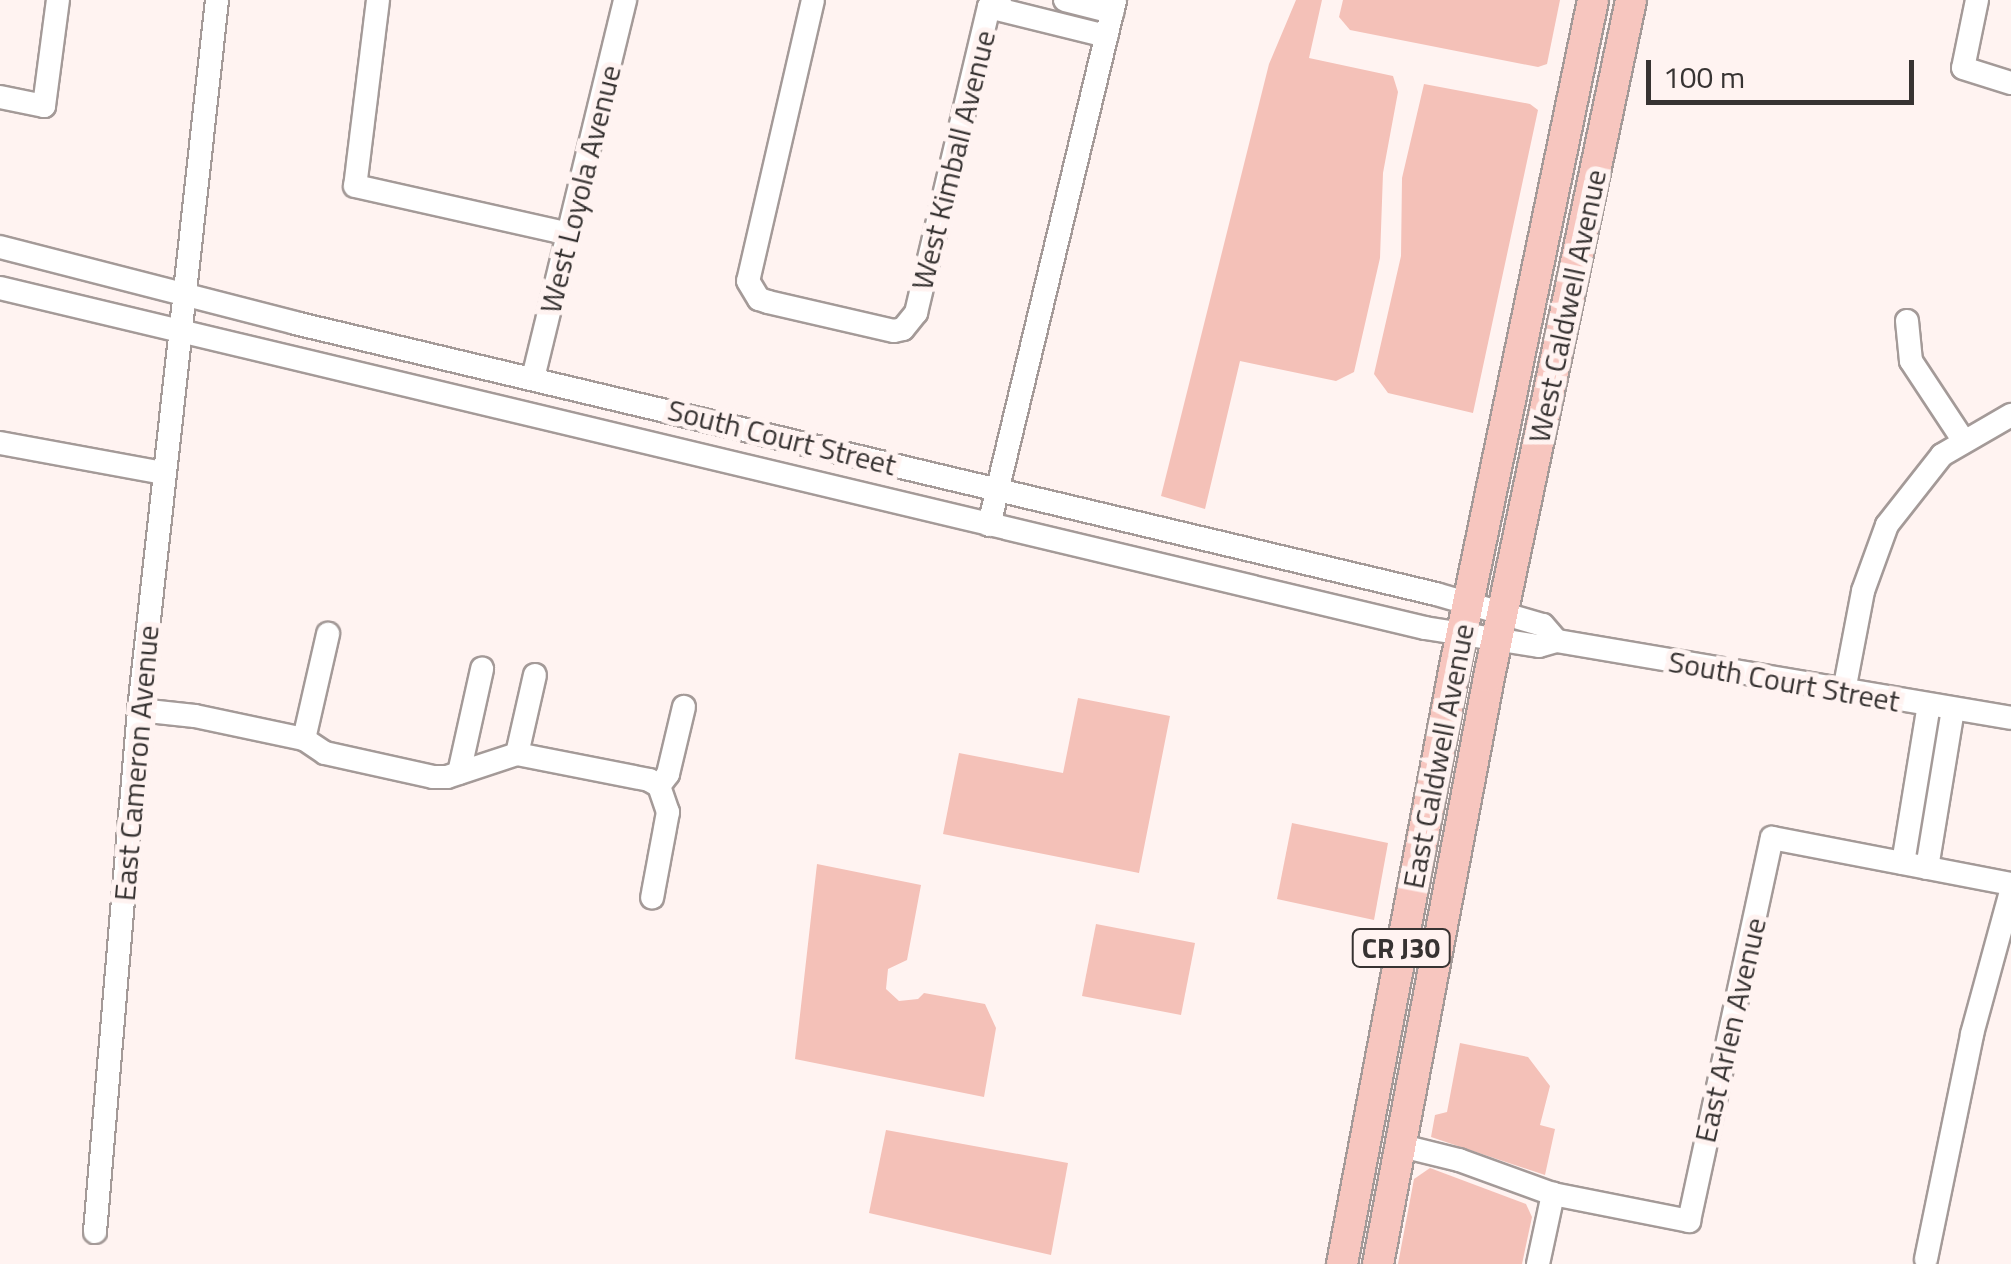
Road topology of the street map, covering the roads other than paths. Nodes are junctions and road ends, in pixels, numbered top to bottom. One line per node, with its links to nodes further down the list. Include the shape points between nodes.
1 (58, 0): 15 (street, via 44,106)
2 (217, 0): 19 (street, East Cameron Avenue)
3 (378, 0): 16 (street, via 355,186)
4 (626, 0): 16 (street, West Loyola Avenue)
5 (814, 0): 10 (street, West Kimball Avenue, via 748,281 759,299 894,332 916,313)
6 (1065, 0): 11 (street)
7 (1593, 0): 14 (main road, West Caldwell Avenue / CR J30)
8 (1631, 0): 20 (main road, West Caldwell Avenue / CR J30)
9 (1978, 0): 13 (street, via 1964,68)
10 (995, 4): 12 (street, West Kimball Avenue)
11 (1113, 6): 12 (street)
12 (1106, 36): 28 (street)
13 (2011, 83)
14 (1575, 84): 20 (main road, via 1588,114 1560,250); 30 (main road, West Caldwell Avenue / CR J30)
15 (0, 97)
16 (569, 234): 23 (street, West Loyola Avenue)
17 (0, 247): 19 (street, South Court Street)
18 (0, 288): 22 (street, South Court Street)
19 (184, 295): 22 (street, East Cameron Avenue); 23 (street, South Court Street)
20 (1569, 296): 31 (main road, West Caldwell Avenue / CR J30)
21 (1906, 322): 25 (street, via 1911,361)
22 (179, 331): 27 (street, East Cameron Avenue); 29 (street, South Court Street)
23 (534, 378): 28 (street, South Court Street)
24 (2011, 416): 25 (street)
25 (1963, 440): 36 (street, via 1921,478 1887,525 1862,591)
26 (0, 443): 27 (street)
27 (163, 473): 40 (street, East Cameron Avenue)
28 (998, 488): 29 (street); 30 (street, South Court Street)
29 (989, 525): 32 (street, South Court Street)
30 (1468, 603): 31 (street, South Court Street); 32 (main road, East Caldwell Avenue / CR J30)
31 (1500, 626): 32 (street, South Court Street); 36 (street, South Court Street, via 1542,625 1557,641); 51 (main road, East Caldwell Avenue / CR J30)
32 (1462, 633): 50 (main road, East Caldwell Avenue / CR J30)
33 (328, 634): 42 (street)
34 (482, 670): 44 (street)
35 (535, 674): 43 (street)
36 (1844, 691): 37 (street, South Court Street)
37 (1929, 705): 39 (street, South Court Street); 46 (street)
38 (684, 707): 45 (street)
39 (1953, 709): 41 (street, South Court Street); 47 (street)
40 (139, 710): 42 (street); 53 (street, East Cameron Avenue)
41 (2011, 718)
42 (304, 739): 44 (street, via 325,753 377,765 433,777)
43 (517, 754): 44 (street); 45 (street)
44 (458, 774)
45 (659, 786): 49 (street, via 668,812)
46 (1903, 863): 47 (street); 52 (street, East Arlen Avenue, via 1772,838 1688,1222)
47 (1927, 868): 48 (street)
48 (2011, 887): 54 (street, via 1972,1034)
49 (652, 898)
50 (1378, 1065): 55 (main road, East Caldwell Avenue / CR J30); 56 (main road, via 1390,1100 1366,1234)
51 (1402, 1146): 52 (street); 57 (main road, East Caldwell Avenue / CR J30)
52 (1552, 1194): 58 (street)
53 (95, 1232)
54 (1926, 1259)
55 (1342, 1264)
56 (1368, 1264)
57 (1378, 1264)
58 (1538, 1264)

